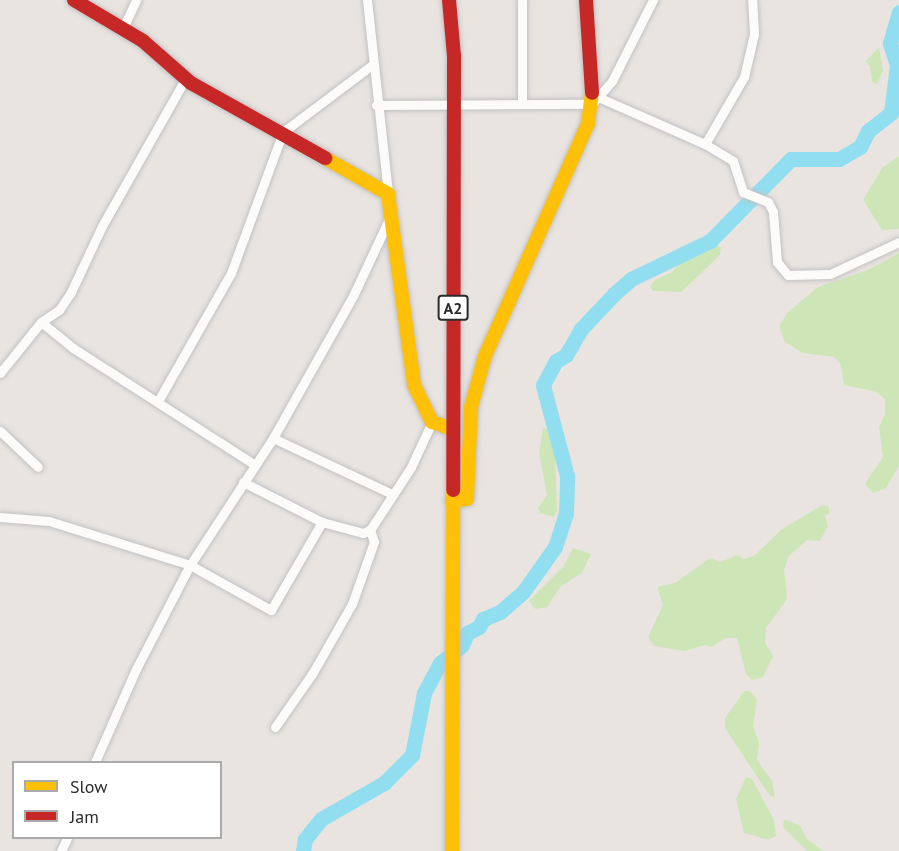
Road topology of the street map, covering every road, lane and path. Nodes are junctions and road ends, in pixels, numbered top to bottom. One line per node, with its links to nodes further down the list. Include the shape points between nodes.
1 (74, 0): 9 (street)
2 (136, 0): 9 (street)
3 (366, 0): 10 (street)
4 (449, 0): 14 (street, A2)
5 (522, 0): 13 (street)
6 (586, 0): 12 (street)
7 (653, 0): 12 (street, via 616,73)
8 (752, 0): 17 (street, via 754,34 744,77)
9 (123, 28): 11 (street)
10 (372, 65): 15 (street); 16 (street)
11 (185, 78): 16 (street); 21 (street, via 102,226 71,291 59,310)
12 (595, 100): 13 (street); 17 (street); 32 (street, via 580,144 485,356 471,407 467,499)
13 (522, 101): 14 (street)
14 (453, 104): 15 (street); 25 (street, A2)
15 (376, 105): 18 (street)
16 (283, 132): 18 (street); 23 (street, via 231,273)
17 (705, 144): 20 (street, via 733,161 744,192 768,202 773,212 777,262 788,275 830,274)
18 (388, 194): 19 (street)
19 (389, 219): 24 (street, via 414,385); 27 (street, via 353,296)
20 (899, 242)
21 (41, 322): 22 (street); 23 (street, via 73,348)
22 (0, 373)
23 (158, 401): 28 (street)
24 (432, 422): 25 (street); 31 (street, via 411,467)
25 (452, 429): 32 (street, A2)
26 (0, 431): 29 (street)
27 (273, 438): 28 (street); 31 (street)
28 (255, 465): 30 (street)
29 (38, 467)
30 (243, 482): 34 (street); 36 (street)
31 (392, 494): 35 (street)
32 (452, 501): 39 (street, A2)
33 (0, 517): 36 (street, via 49,520)
34 (322, 522): 35 (street, via 356,533); 36 (street, via 272,610)
35 (370, 530): 37 (street, via 374,542 352,604 312,674)
36 (190, 565): 38 (street, via 136,669)
37 (275, 727)
38 (95, 761)
39 (452, 851)

